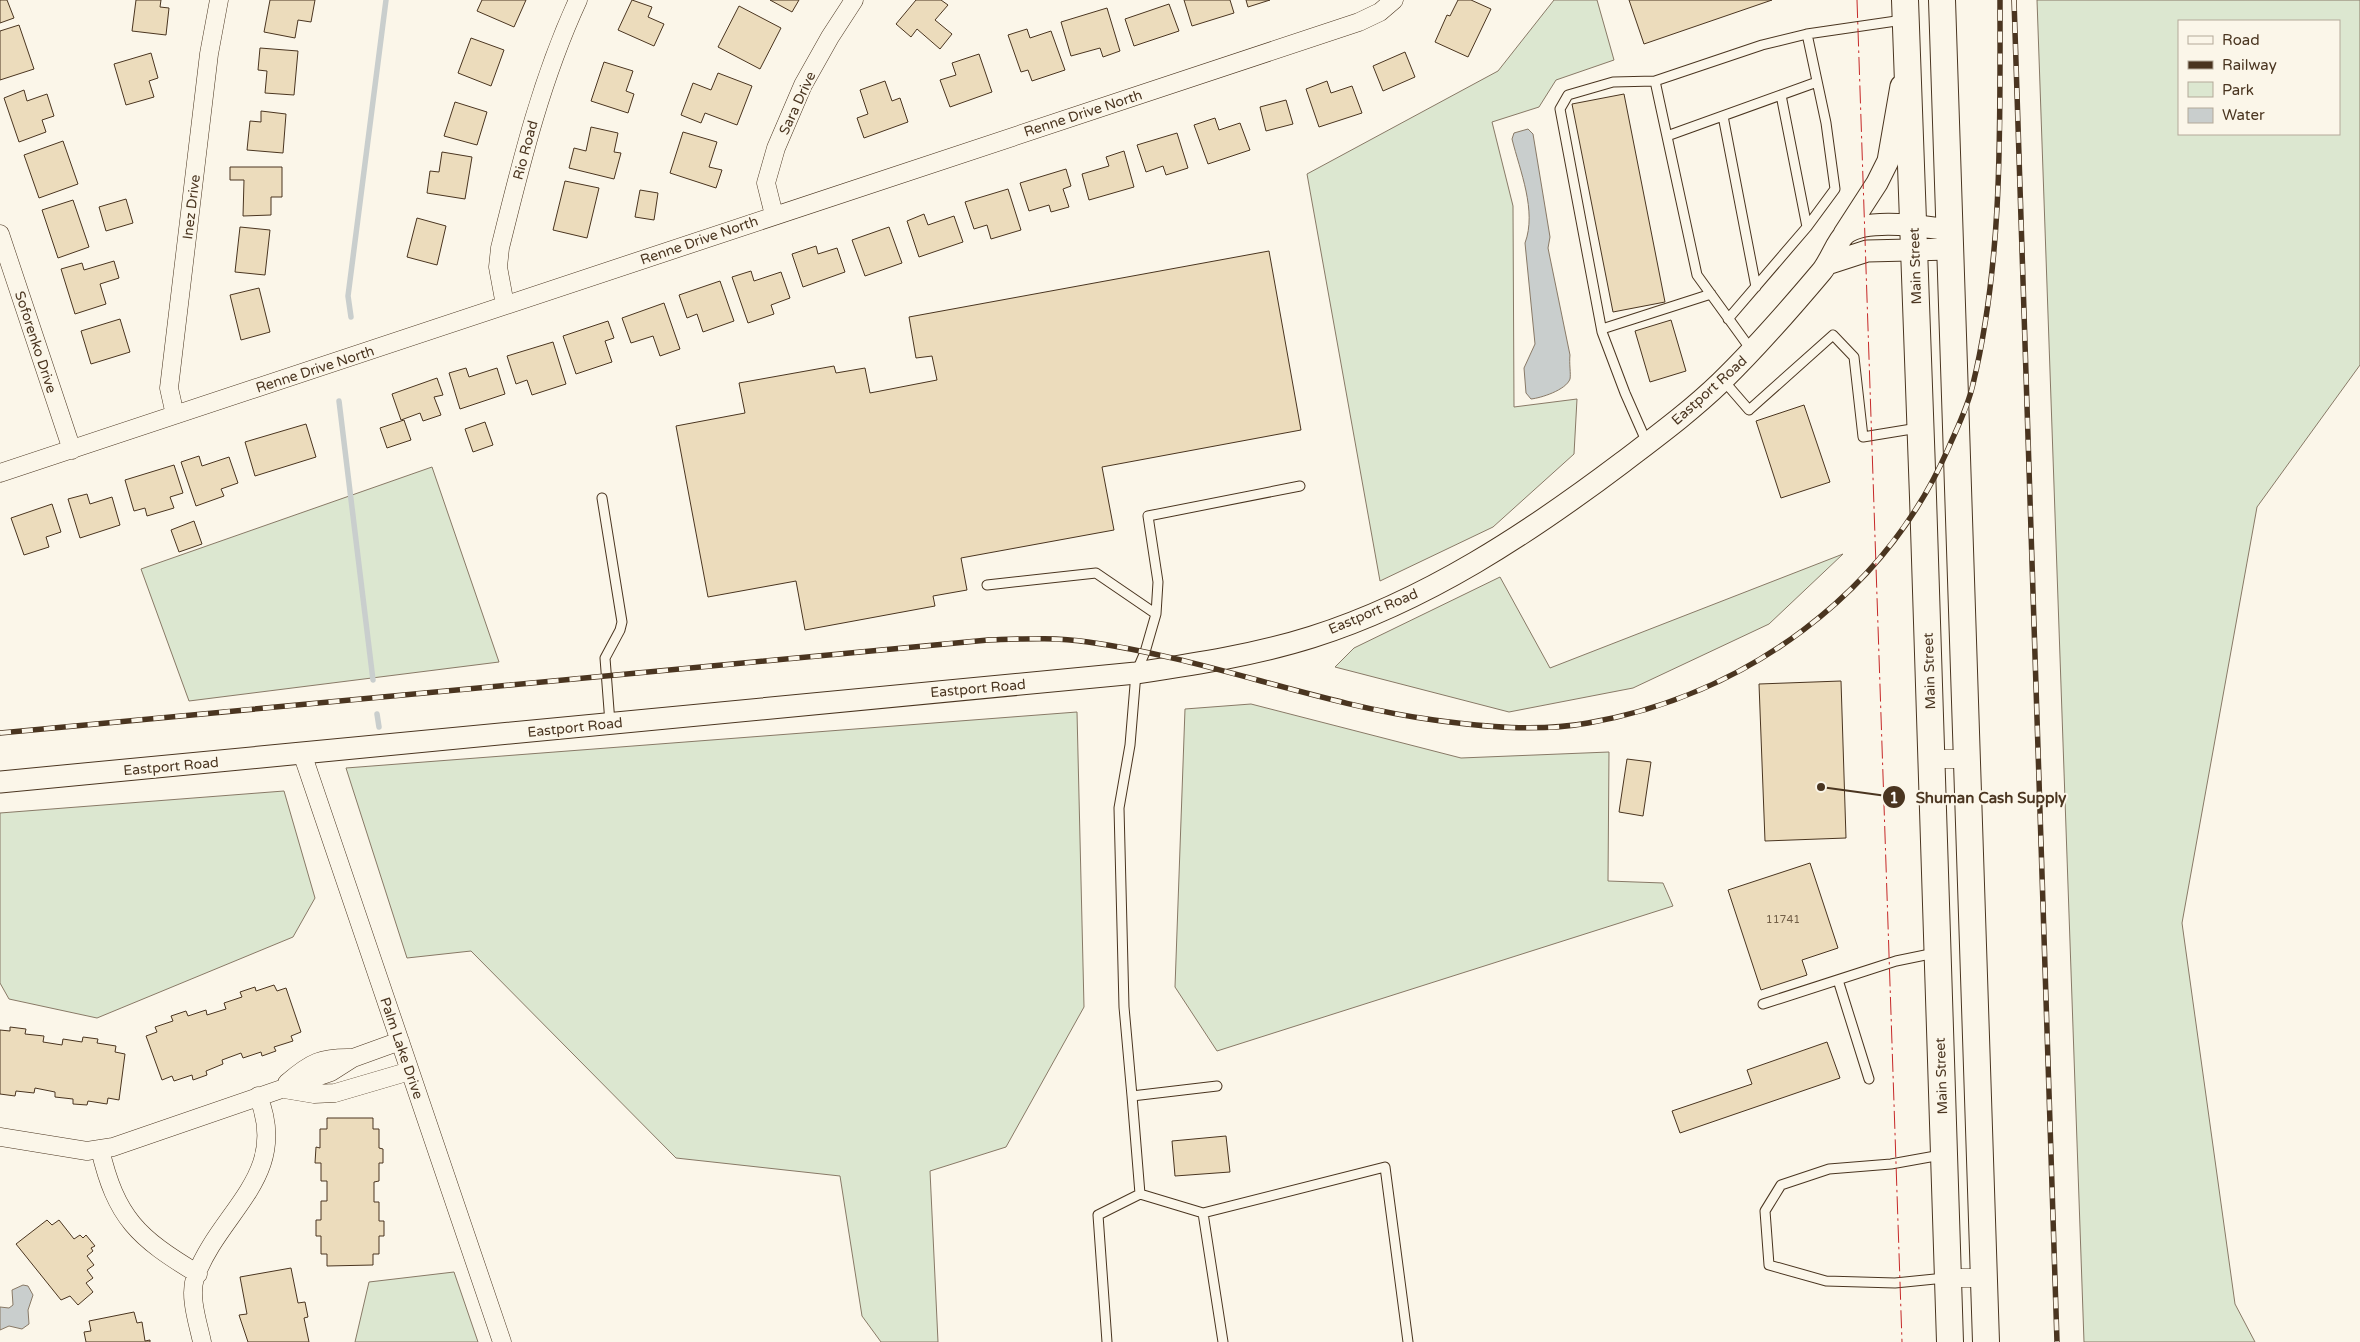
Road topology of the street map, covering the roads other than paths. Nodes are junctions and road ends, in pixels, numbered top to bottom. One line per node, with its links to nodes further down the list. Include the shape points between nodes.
1 (219, 0): 28 (street, Inez Drive, via 209,54 169,388)
2 (578, 0): 23 (street, Rio Road, via 528,131 500,248 498,267)
3 (854, 0): 14 (street, Sara Drive, via 803,85 776,148 766,183)
4 (1394, 0): 14 (street, Renne Drive North, via 1380,12 1359,22)
5 (1942, 0): 19 (main road)
6 (1905, 10): 7 (lane); 8 (main road, Main Street)
7 (1807, 34): 9 (lane, via 1762,45); 10 (lane)
8 (1906, 54): 17 (street, Eastport Road, via 1888,161); 18 (main road, Main Street)
9 (1656, 81): 13 (lane); 25 (lane, via 1613,82 1577,92 1568,95 1560,109)
10 (1817, 82): 11 (lane); 15 (lane, via 1835,189)
11 (1781, 96): 12 (lane); 15 (lane)
12 (1723, 116): 13 (lane); 21 (lane)
13 (1667, 136): 22 (lane, via 1697,275)
14 (774, 215): 23 (street, Renne Drive North)
15 (1807, 227): 21 (lane)
16 (0, 234): 31 (street, Soforenko Drive)
17 (1844, 234): 18 (street, via 1878,225); 20 (street, Eastport Road)
18 (1914, 238): 19 (street); 20 (street); 29 (main road, Main Street)
19 (1950, 239): 40 (main road)
20 (1827, 264): 26 (street, Eastport Road)
21 (1756, 287): 24 (lane)
22 (1711, 294): 24 (lane); 25 (lane)
23 (505, 305): 28 (street, Renne Drive North)
24 (1728, 319): 26 (lane)
25 (1602, 329): 30 (lane, via 1624,393)
26 (1752, 351): 27 (street, Eastport Road)
27 (1723, 380): 29 (lane, via 1749,410 1833,335 1854,357 1863,436); 30 (street, Eastport Road)
28 (175, 415): 31 (street, Renne Drive North)
29 (1921, 428): 41 (main road, Main Street)
30 (1647, 443): 37 (street, Eastport Road, via 1518,536 1464,569 1364,617 1267,650)
31 (72, 450): 32 (street, Renne Drive North)
32 (0, 473)
33 (1300, 486): 36 (lane, via 1148,516 1158,582)
34 (602, 498): 38 (lane, via 622,622 604,658)
35 (987, 585): 36 (lane, via 1096,573)
36 (1156, 614): 37 (lane, via 1146,652)
37 (1136, 673): 38 (street, Eastport Road); 52 (lane, via 1130,744 1119,808 1124,1007)
38 (610, 723): 39 (street, Eastport Road)
39 (302, 753): 42 (street, Eastport Road); 46 (street, Palm Lake Drive)
40 (1968, 759): 41 (street); 60 (main road)
41 (1932, 760): 43 (main road, Main Street)
42 (0, 782)
43 (1938, 953): 44 (lane, via 1896,961); 55 (main road, Main Street)
44 (1838, 980): 45 (lane); 48 (lane)
45 (1763, 1004)
46 (400, 1041): 47 (street, Palm Lake Drive); 50 (street, via 354,1058 330,1057 307,1066)
47 (410, 1071): 50 (street, via 335,1093 314,1094); 62 (street, Palm Lake Drive)
48 (1869, 1079)
49 (1217, 1086): 52 (lane)
50 (281, 1089): 51 (street)
51 (258, 1096): 54 (street); 58 (street, via 267,1128 266,1151 258,1177 219,1232)
52 (1132, 1096): 56 (lane)
53 (0, 1137): 54 (street, via 53,1147)
54 (100, 1149): 58 (street, via 118,1205 138,1231 160,1251)
55 (1944, 1155): 59 (main road, Main Street); 59 (lane, via 1891,1164 1829,1169 1781,1185 1765,1211 1769,1265 1826,1281 1895,1283)
56 (1140, 1194): 57 (lane); 63 (lane, via 1098,1215)
57 (1203, 1214): 64 (lane); 65 (lane, via 1385,1167)
58 (198, 1274): 61 (street, via 194,1300)
59 (1948, 1278): 60 (street); 66 (main road, Main Street)
60 (1985, 1278): 67 (main road)
61 (202, 1342)
62 (502, 1342)
63 (1107, 1342)
64 (1223, 1342)
65 (1408, 1342)
66 (1950, 1342)
67 (1986, 1342)

